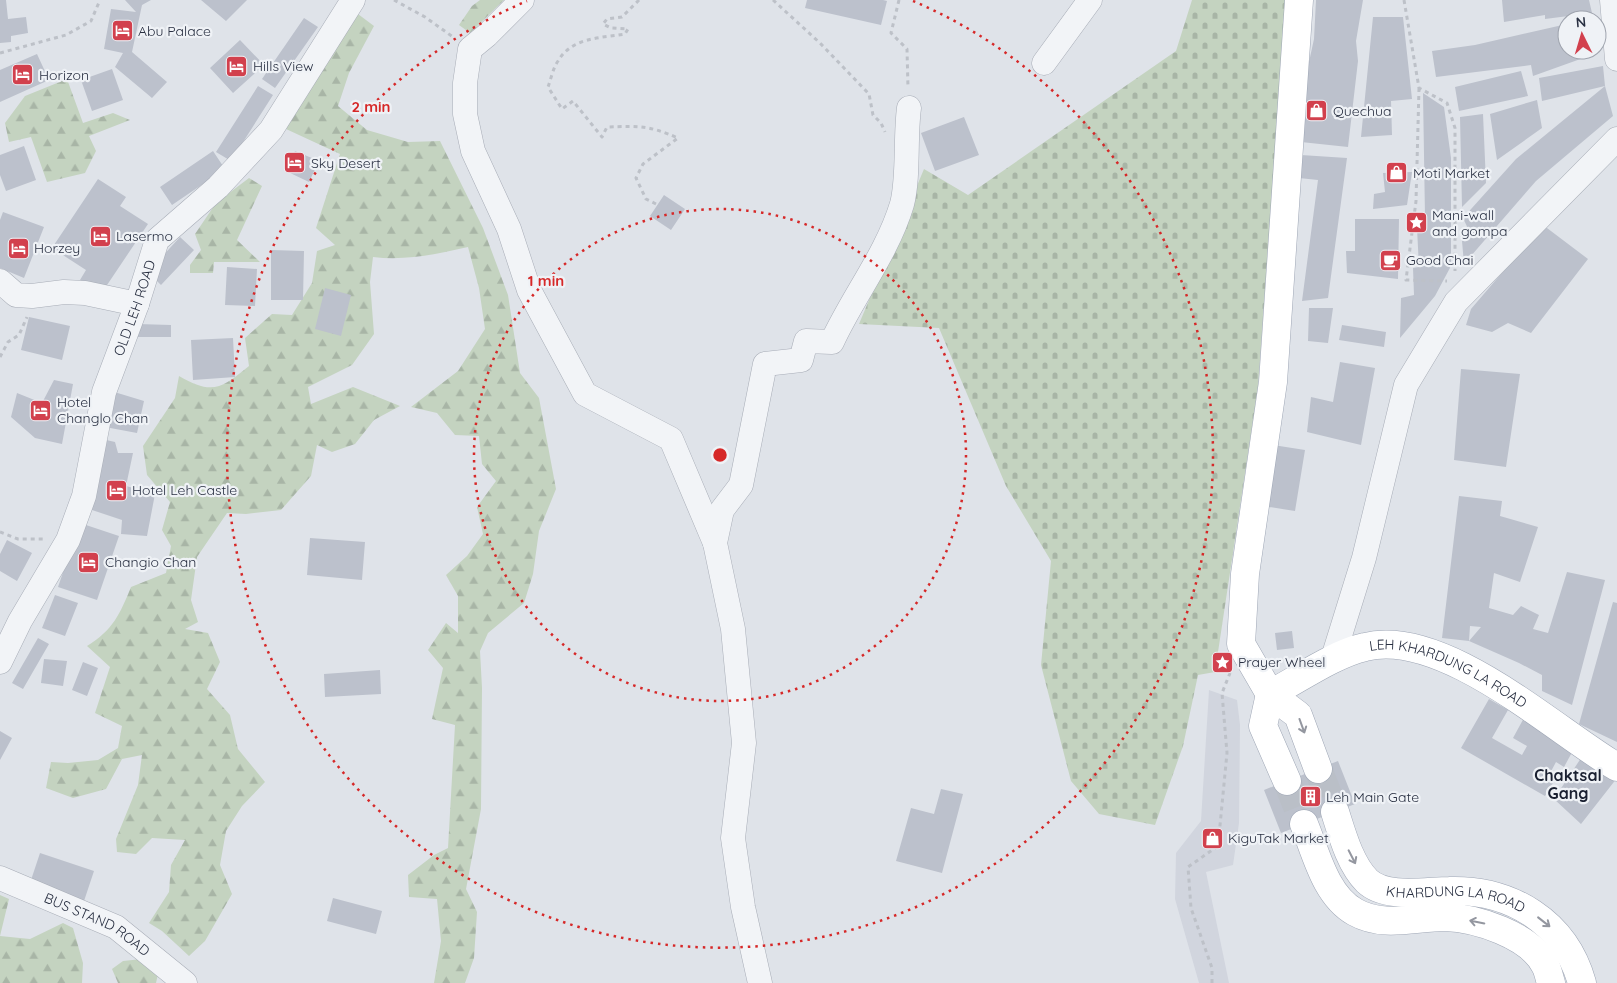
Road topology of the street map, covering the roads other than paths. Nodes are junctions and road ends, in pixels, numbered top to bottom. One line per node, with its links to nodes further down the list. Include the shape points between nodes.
1 (353, 0): 11 (street, OLD LEH ROAD, via 271,130 218,187 157,240)
2 (522, 0): 12 (street, via 470,49 465,114 473,151 509,229 528,290 586,394 671,439)
3 (1090, 0): 7 (street)
4 (1299, 0): 15 (main road, via 1273,382 1246,574 1241,644)
5 (1612, 0): 6 (street)
6 (1617, 59)
7 (1044, 63)
8 (909, 108): 12 (street, via 902,203 889,235 832,342 806,340 802,360 765,364 740,485 722,510)
9 (1617, 139): 13 (street, via 1456,302 1406,385 1364,558)
10 (0, 282): 11 (street, via 16,296 85,293)
11 (137, 304): 14 (street, OLD LEH ROAD, via 104,392 84,496 68,540)
12 (714, 543): 23 (street, via 733,630 744,743 733,838 743,907)
13 (1332, 661): 15 (main road, LEH KHARDUNG LA ROAD); 16 (main road, LEH KHARDUNG LA ROAD, via 1366,646 1419,649 1479,674)
14 (0, 662)
15 (1270, 694): 17 (main road, one-way to 17, via 1298,715); 18 (main road, via 1263,726)
16 (1617, 767)
17 (1318, 769)
18 (1287, 781)
19 (1335, 812): 25 (main road, KHARDUNG LA ROAD, one-way to 25, via 1353,859 1368,882 1389,891 1406,893 1450,891 1490,894 1515,904 1545,922 1564,940 1576,962)
20 (1304, 824): 24 (main road, KHARDUNG LA ROAD, one-way to 20, via 1545,964 1525,943 1481,922 1446,917 1384,921 1355,912 1337,896 1322,872)
21 (0, 878): 22 (street, BUS STAND ROAD, via 116,927)
22 (185, 983)
23 (760, 983)
24 (1551, 983)
25 (1582, 983)

